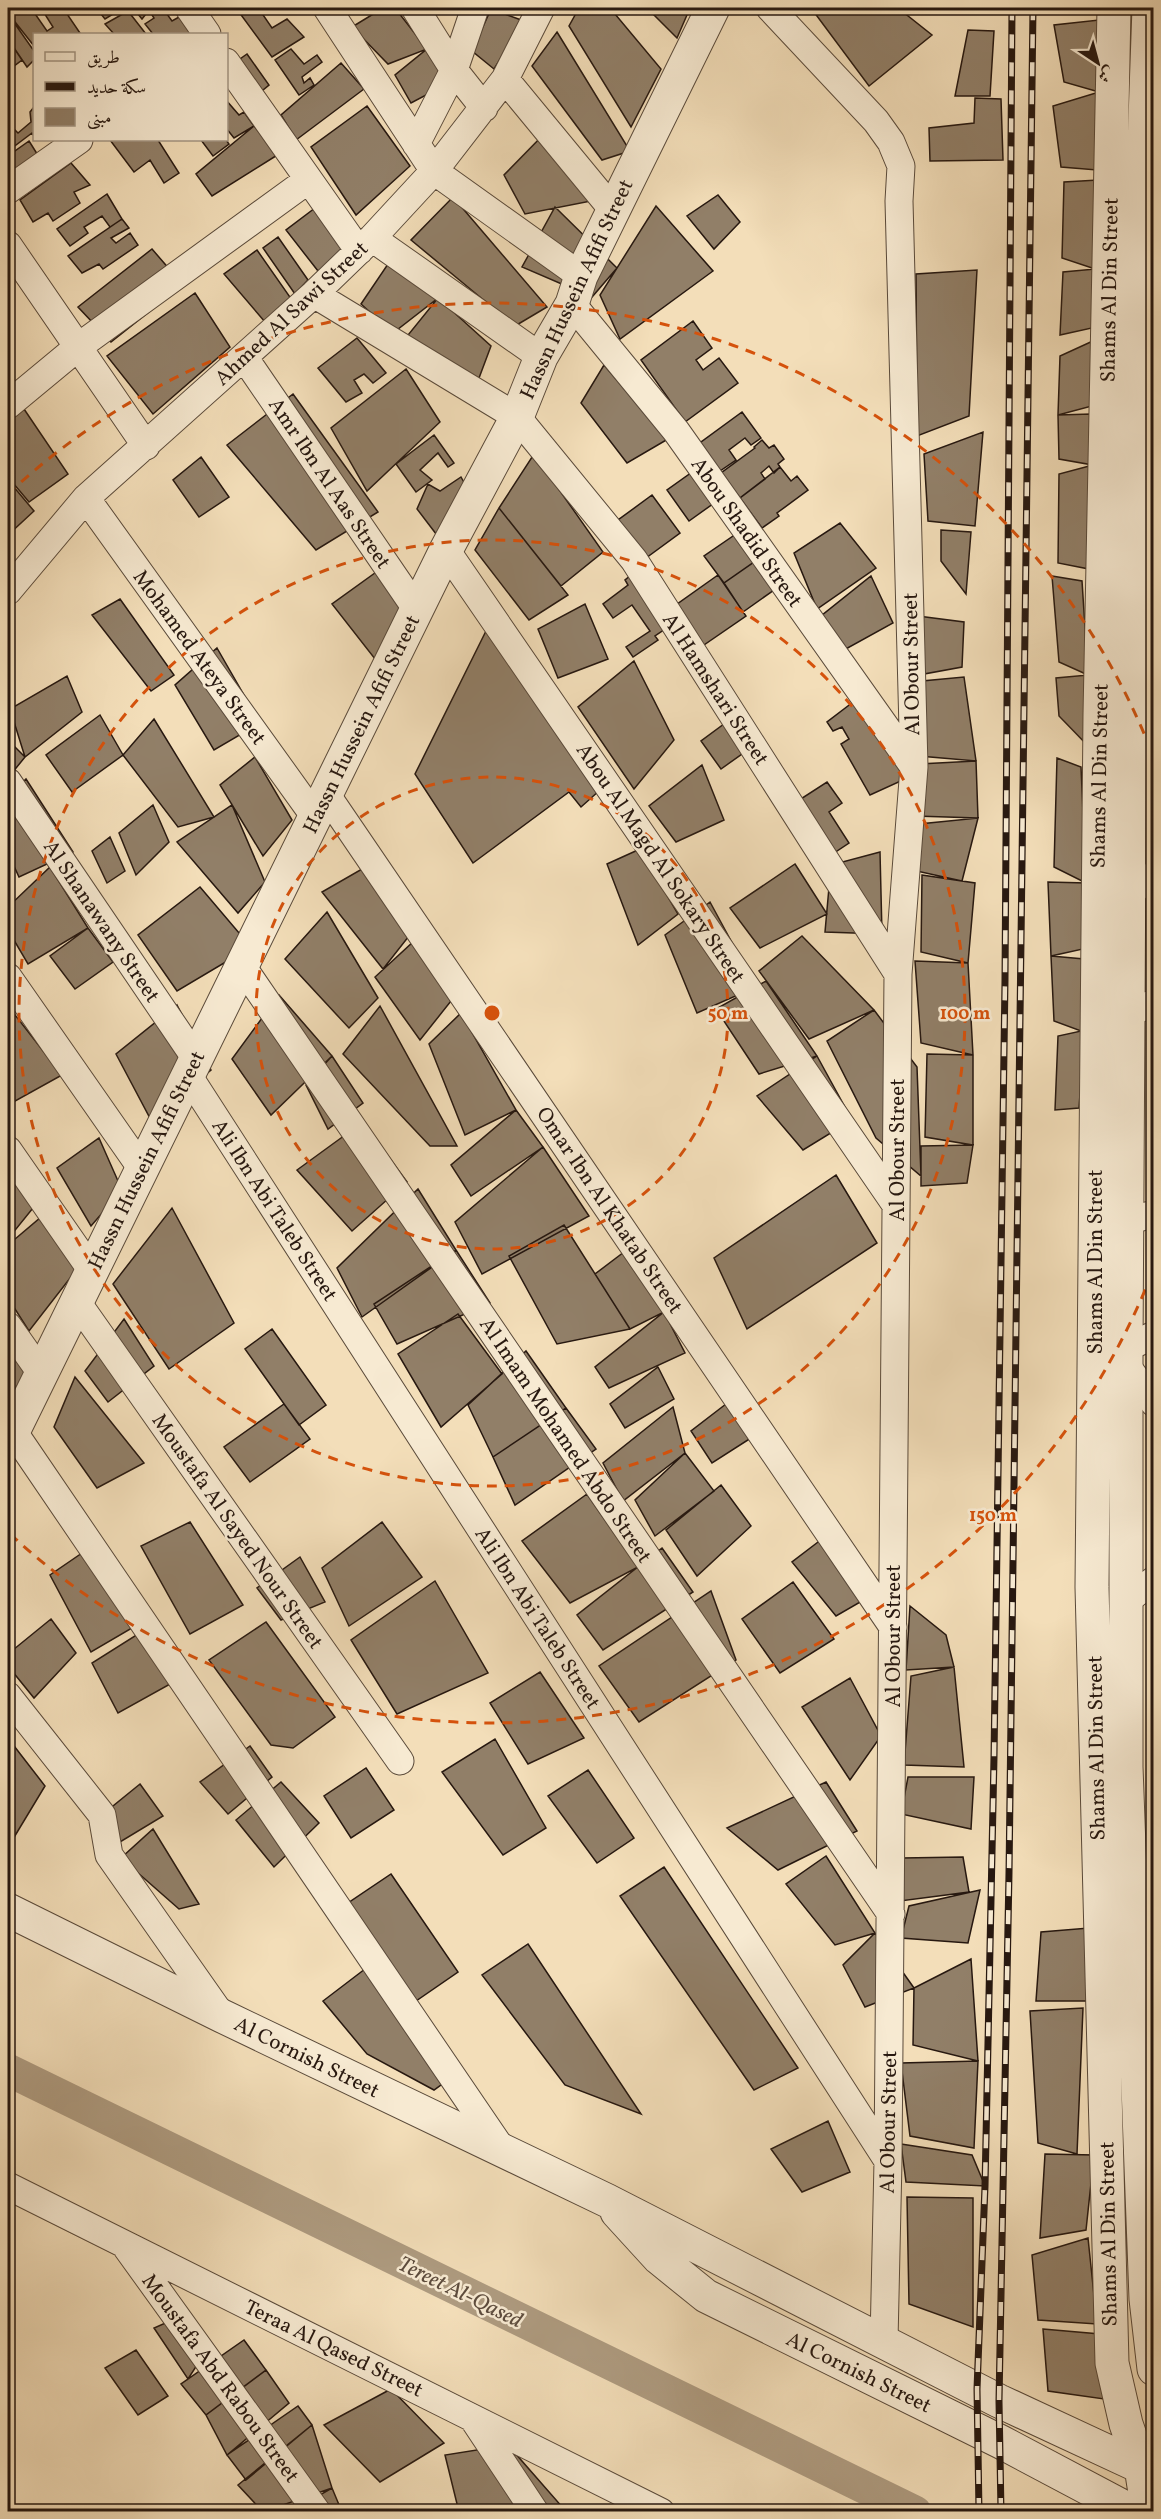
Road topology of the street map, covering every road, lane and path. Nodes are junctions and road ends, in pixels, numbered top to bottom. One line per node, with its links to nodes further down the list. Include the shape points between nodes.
1 (189, 8): 10 (street)
2 (327, 8): 16 (street, Abou Shadid Street)
3 (415, 8): 12 (street)
4 (475, 8): 12 (street)
5 (541, 8): 13 (street, Ahmed Al Sawi Street)
6 (713, 8): 20 (street, Hassn Hussein Afifi Street)
7 (770, 8): 38 (street, Al Obour Street, via 876,122 891,142 901,166)
8 (1114, 13): 9 (street); 63 (street, Shams Al Din Street, via 1099,781 1092,1587)
9 (1151, 19): 23 (street, Shams Al Din Street)
10 (206, 33)
11 (228, 65): 18 (street)
12 (454, 70): 14 (street); 16 (street)
13 (505, 79): 14 (street, Ahmed Al Sawi Street); 20 (street)
14 (484, 108): 17 (street, Ahmed Al Sawi Street)
15 (78, 141): 19 (street)
16 (416, 144): 17 (street, Abou Shadid Street)
17 (435, 171): 21 (street, Ahmed Al Sawi Street); 24 (street, Abou Shadid Street)
18 (308, 180): 21 (street); 26 (street)
19 (8, 190)
20 (613, 210): 24 (street, Hassn Hussein Afifi Street)
21 (365, 245): 25 (street, Ahmed Al Sawi Street); 28 (street)
22 (10, 256): 26 (street)
23 (1147, 277): 32 (street, Shams Al Din Street)
24 (576, 290): 28 (street, Hassn Hussein Afifi Street); 38 (street, Abou Shadid Street)
25 (314, 294): 27 (street, Ahmed Al Sawi Street); 30 (street, Al Hamshari Street)
26 (78, 347): 29 (street); 31 (street)
27 (244, 357): 31 (street, Ahmed Al Sawi Street); 37 (street, Amr Ibn Al Aas Street)
28 (541, 357): 30 (street, Hassn Hussein Afifi Street)
29 (8, 405)
30 (517, 417): 35 (street, Hassn Hussein Afifi Street); 43 (street, Al Hamshari Street, via 634,560)
31 (146, 446): 33 (street, Ahmed Al Sawi Street)
32 (1133, 474): 34 (street); 41 (street, Shams Al Din Street)
33 (86, 498): 36 (street, Ahmed Al Sawi Street); 40 (street, Mohamed Ateya Street)
34 (1154, 501)
35 (446, 550): 37 (street, Hassn Hussein Afifi Street); 49 (street, Abou Al Magd Al Sokary Street)
36 (8, 591)
37 (417, 610): 40 (street, Hassn Hussein Afifi Street)
38 (914, 767): 43 (street, Al Obour Street)
39 (8, 782): 46 (street, Al Shanawany Street)
40 (321, 805): 42 (street, Hassn Hussein Afifi Street); 60 (street, Omar Ibn Al Khatab Street)
41 (1141, 884): 45 (street, Shams Al Din Street)
42 (242, 966): 46 (street, Hassn Hussein Afifi Street); 65 (street, Al Imam Mohamed Abdo Street)
43 (898, 974): 49 (street, Al Obour Street)
44 (8, 977): 48 (street)
45 (1141, 1008): 50 (street, Shams Al Din Street)
46 (192, 1067): 48 (street, Hassn Hussein Afifi Street); 70 (street, Ali Ibn Abi Taleb Street)
47 (8, 1150): 51 (street)
48 (142, 1169): 51 (street, Hassn Hussein Afifi Street)
49 (896, 1205): 60 (street, Al Obour Street)
50 (1140, 1218): 54 (street, Shams Al Din Street)
51 (92, 1271): 52 (street, Hassn Hussein Afifi Street)
52 (76, 1302): 55 (street, Hassn Hussein Afifi Street); 62 (street, Moustafa Al Sayed Nour Street)
53 (8, 1326): 55 (street)
54 (1135, 1349): 56 (street); 59 (street, Shams Al Din Street)
55 (41, 1373): 57 (street, Hassn Hussein Afifi Street)
56 (1154, 1403)
57 (10, 1436): 69 (street)
58 (1154, 1580): 59 (street)
59 (1126, 1601): 63 (street, Shams Al Din Street)
60 (893, 1627): 65 (street, Al Obour Street)
61 (8, 1696): 67 (street, via 102,1815 109,1855)
62 (400, 1761)
63 (1111, 1769): 66 (street, Shams Al Din Street); 78 (street, Shams Al Din Street, via 1112,2363)
64 (8, 1910): 67 (street, Al Cornish Street)
65 (891, 1914): 70 (street, Al Obour Street)
66 (1142, 1930): 68 (street, Shams Al Din Street)
67 (222, 2016): 69 (street, Al Cornish Street)
68 (1146, 2080): 74 (street, Shams Al Din Street)
69 (503, 2151): 72 (street, Al Cornish Street)
70 (888, 2161): 75 (street, Al Obour Street)
71 (8, 2186): 73 (street, Teraa Al Qased Street)
72 (608, 2201): 75 (street, Al Cornish Street); 82 (street, Al Cornish Street, via 659,2259 706,2296)
73 (125, 2244): 77 (street, Teraa Al Qased Street); 79 (street, Moustafa Abd Rabou Street)
74 (1150, 2296): 76 (street, Shams Al Din Street)
75 (884, 2341): 78 (street, Al Cornish Street)
76 (1154, 2368)
77 (471, 2416): 80 (street); 81 (street, Teraa Al Qased Street)
78 (1141, 2467): 83 (street, Shams Al Din Street)
79 (317, 2511)
80 (535, 2511)
81 (661, 2511)
82 (1133, 2511)
83 (1148, 2511)

